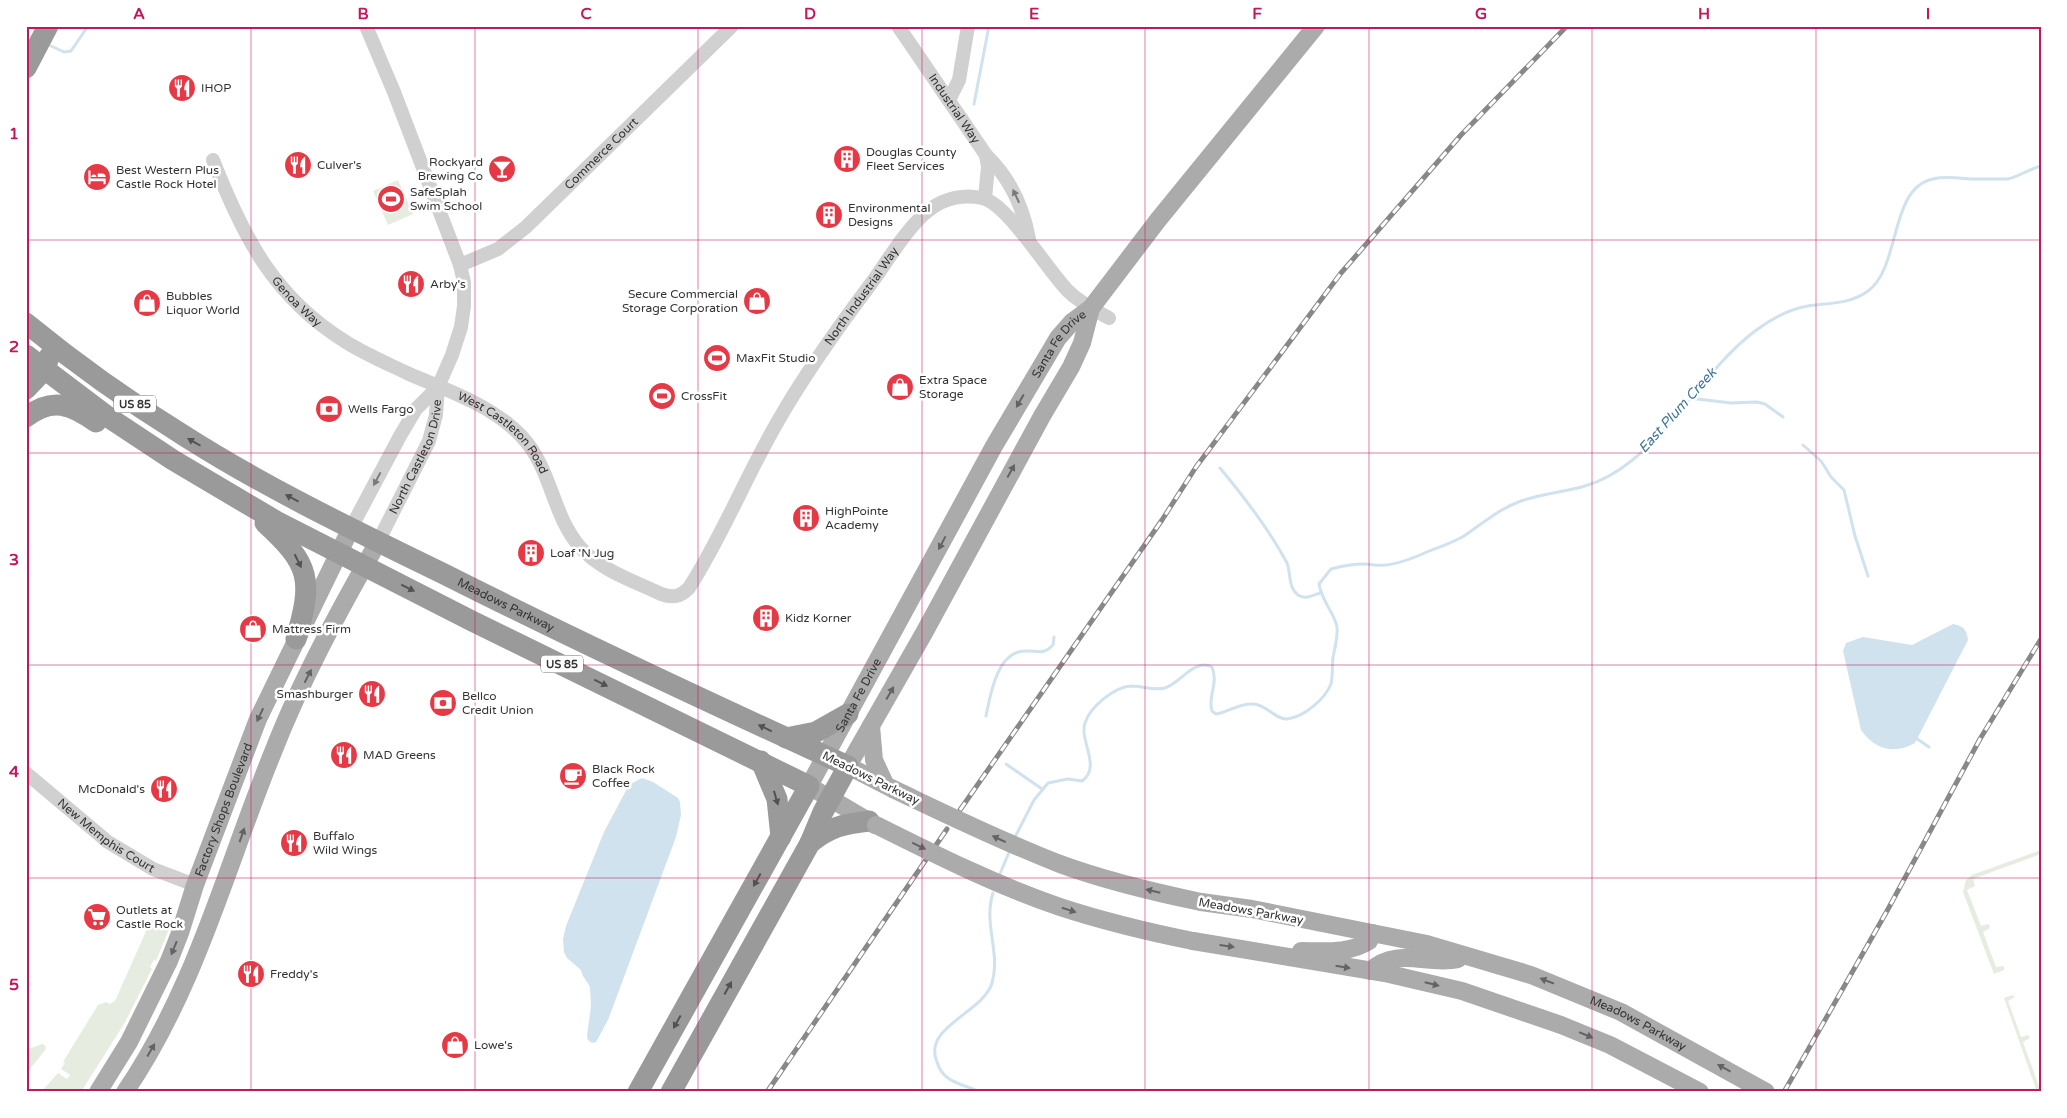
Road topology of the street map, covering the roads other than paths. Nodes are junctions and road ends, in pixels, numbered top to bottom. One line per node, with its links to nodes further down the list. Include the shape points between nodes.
1 (48, 26): 7 (highway)
2 (366, 26): 13 (street)
3 (732, 26): 13 (street, Commerce Court, via 526,227 498,249)
4 (898, 26): 8 (street, Industrial Way)
5 (968, 26): 8 (street, via 959,80)
6 (1314, 27): 14 (main road, Santa Fe Drive)
7 (26, 68)
8 (949, 100): 9 (street, Industrial Way)
9 (986, 154): 11 (street, Industrial Way, via 988,167); 12 (street, one-way to 9, via 1026,219 1017,196)
10 (213, 160): 19 (street, Genoa Way, via 249,243 271,276 294,302 346,342)
11 (984, 198): 12 (street, via 1008,217); 28 (street, North Industrial Way, via 952,198 928,210 917,221 806,375 777,421 695,578)
12 (1029, 242): 14 (street, via 1069,292)
13 (460, 265): 19 (street, via 463,320)
14 (1091, 308): 15 (street); 30 (main road, Santa Fe Drive, one-way to 30, via 1064,329 1041,364); 31 (main road, Santa Fe Drive, one-way to 14, via 1071,367 1082,343)
15 (1109, 318)
16 (31, 326): 18 (highway, via 49,353); 24 (highway, Meadows Parkway / US 85, one-way to 16, via 184,436 90,373)
17 (26, 355): 18 (highway, US 85)
18 (45, 369): 20 (highway); 22 (highway, US 85)
19 (438, 386): 24 (street, North Castleton Drive, one-way to 24, via 416,410); 25 (street, North Castleton Drive, via 436,415 429,440); 28 (street, West Castleton Road, via 490,412 526,441 543,466 572,535 586,553 604,567 661,594)
20 (26, 389)
21 (26, 417): 22 (highway, via 42,406 65,405 82,412 104,428)
22 (133, 434): 23 (highway, US 85)
23 (240, 501): 26 (highway, US 85); 29 (highway, one-way to 29, via 282,539 300,566 307,594)
24 (351, 528): 25 (highway, Meadows Parkway / US 85); 26 (main road, Factory Shops Boulevard)
25 (378, 542): 27 (main road, North Castleton Drive); 32 (highway, Meadows Parkway / US 85, one-way to 25)
26 (338, 554): 27 (highway, US 85); 29 (main road, Factory Shops Boulevard)
27 (364, 567): 34 (highway, US 85, one-way to 34); 49 (main road, Factory Shops Boulevard, one-way to 27, via 149,1054 185,983 282,729)
28 (679, 596)
29 (296, 639): 43 (main road, Factory Shops Boulevard, one-way to 43, via 258,719)
30 (848, 714): 32 (highway, via 816,732); 33 (main road, Santa Fe Drive)
31 (871, 726): 35 (main road, Santa Fe Drive); 38 (main road, via 874,760)
32 (786, 738): 33 (highway, Meadows Parkway / US 85)
33 (825, 756): 35 (highway, Meadows Parkway / US 85); 37 (main road, Santa Fe Drive)
34 (761, 761): 37 (highway); 41 (highway, one-way to 41, via 777,799)
35 (848, 766): 38 (main road, Meadows Parkway); 39 (highway, Santa Fe Drive)
36 (26, 773): 43 (street, New Memphis Court, via 108,842 153,869)
37 (809, 786): 39 (main road); 41 (highway, Santa Fe Drive)
38 (889, 787): 44 (main road, Meadows Parkway, one-way to 38, bridge, via 1133,887 999,839)
39 (831, 797): 40 (main road); 42 (highway, Santa Fe Drive)
40 (872, 823): 42 (highway, via 839,825); 45 (main road, one-way to 45, bridge, via 1035,898 1120,925)
41 (781, 838): 50 (highway, Santa Fe Drive, one-way to 50)
42 (810, 843): 51 (highway, Santa Fe Drive, one-way to 42)
43 (195, 885): 48 (main road, Factory Shops Boulevard, one-way to 48, via 156,990)
44 (1372, 933): 45 (main road, via 1369,941 1357,949 1296,951); 46 (main road, Meadows Parkway)
45 (1284, 956): 47 (main road, one-way to 47)
46 (1469, 956): 47 (main road, via 1454,960 1404,958 1379,962); 53 (main road, Meadows Parkway, one-way to 46, via 1621,1012 1530,975)
47 (1370, 971): 52 (main road, one-way to 52, via 1462,991 1546,1019 1610,1045)
48 (98, 1092)
49 (125, 1092)
50 (638, 1092)
51 (671, 1092)
52 (1700, 1092)
53 (1766, 1092)

